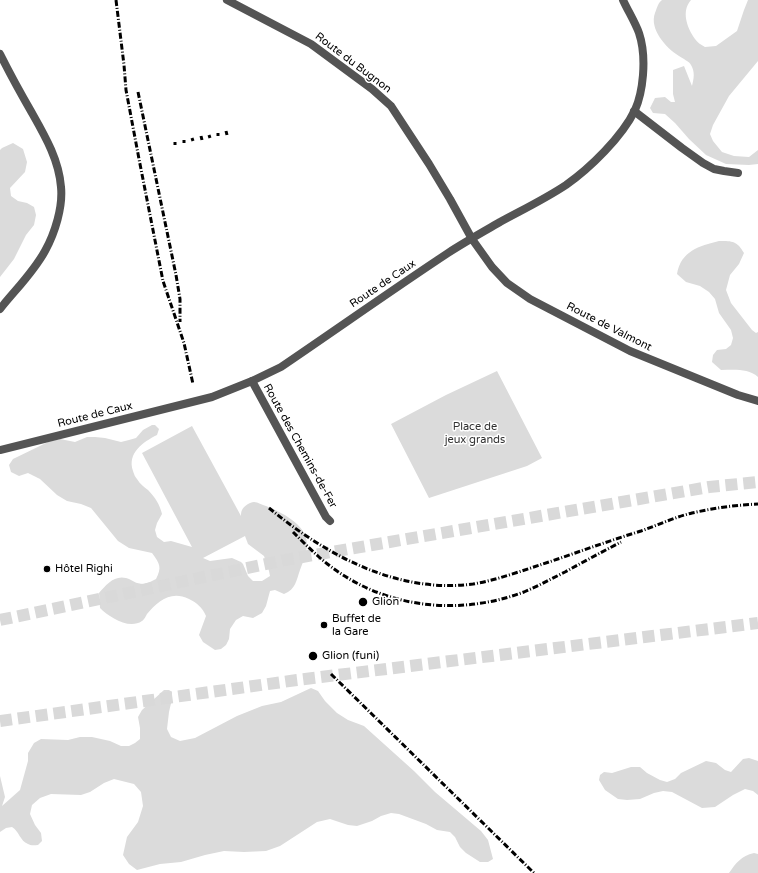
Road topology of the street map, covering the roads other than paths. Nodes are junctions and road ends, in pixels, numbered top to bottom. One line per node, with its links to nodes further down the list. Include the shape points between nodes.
1 (227, 0): 6 (street, Route du Bugnon, via 311,44 391,106 429,164)
2 (623, 0): 4 (street, Route de Caux, via 639,34 642,49 642,88)
3 (0, 54): 7 (street, via 54,156 60,176 61,201 58,219 46,250)
4 (634, 111): 5 (street, via 702,163); 6 (street, Route de Caux, via 613,142 584,171 547,197)
5 (738, 173)
6 (472, 239): 8 (street, Route de Caux, via 281,367); 9 (street, Route de Valmont, via 492,267 530,299 630,351)
7 (0, 309)
8 (252, 381): 10 (street, Route de Caux, via 212,397); 11 (street, Route des Chemins-de-Fer)
9 (758, 401)
10 (0, 450)
11 (330, 521)

